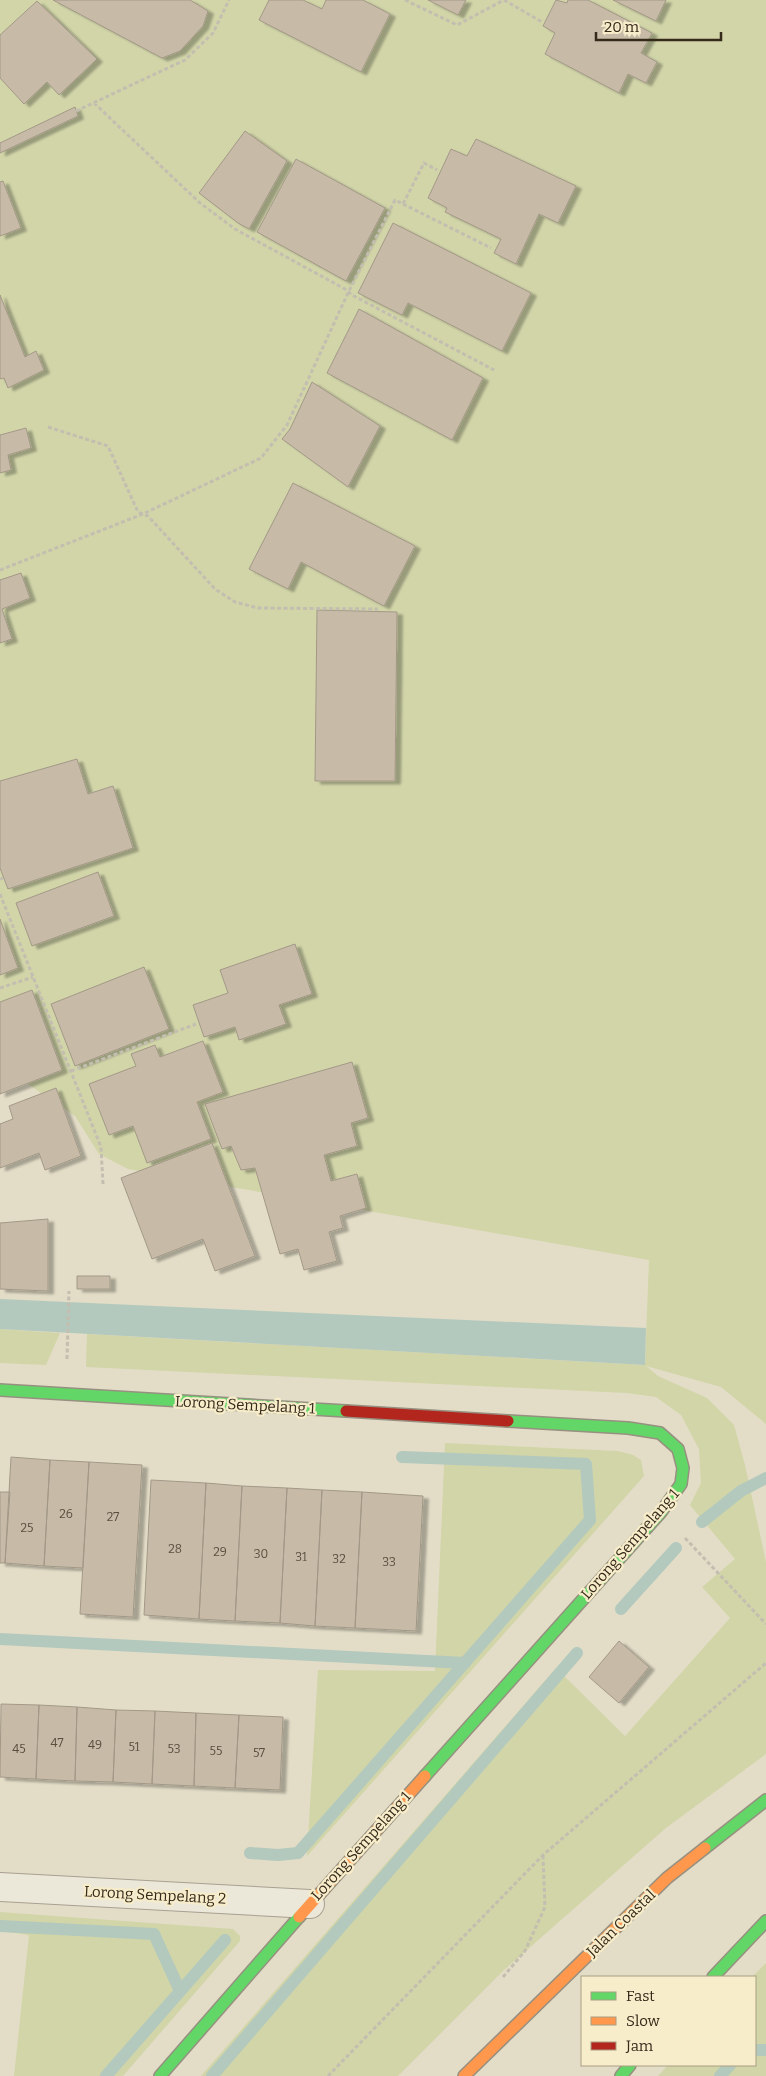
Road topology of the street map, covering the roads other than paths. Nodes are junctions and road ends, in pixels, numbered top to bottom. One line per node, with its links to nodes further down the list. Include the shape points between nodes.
1 (0, 1390): 4 (main road, Lorong Sempelang 1, via 628,1428 660,1433 678,1449 683,1468 681,1484 661,1512)
2 (766, 1800): 9 (main road, Jalan Coastal, via 667,1878)
3 (0, 1887): 4 (street, Lorong Sempelang 2)
4 (310, 1904): 8 (main road, Lorong Sempelang 1)
5 (766, 1921): 6 (main road)
6 (714, 1976)
7 (629, 2066): 10 (main road)
8 (160, 2076)
9 (464, 2076)
10 (620, 2076)

